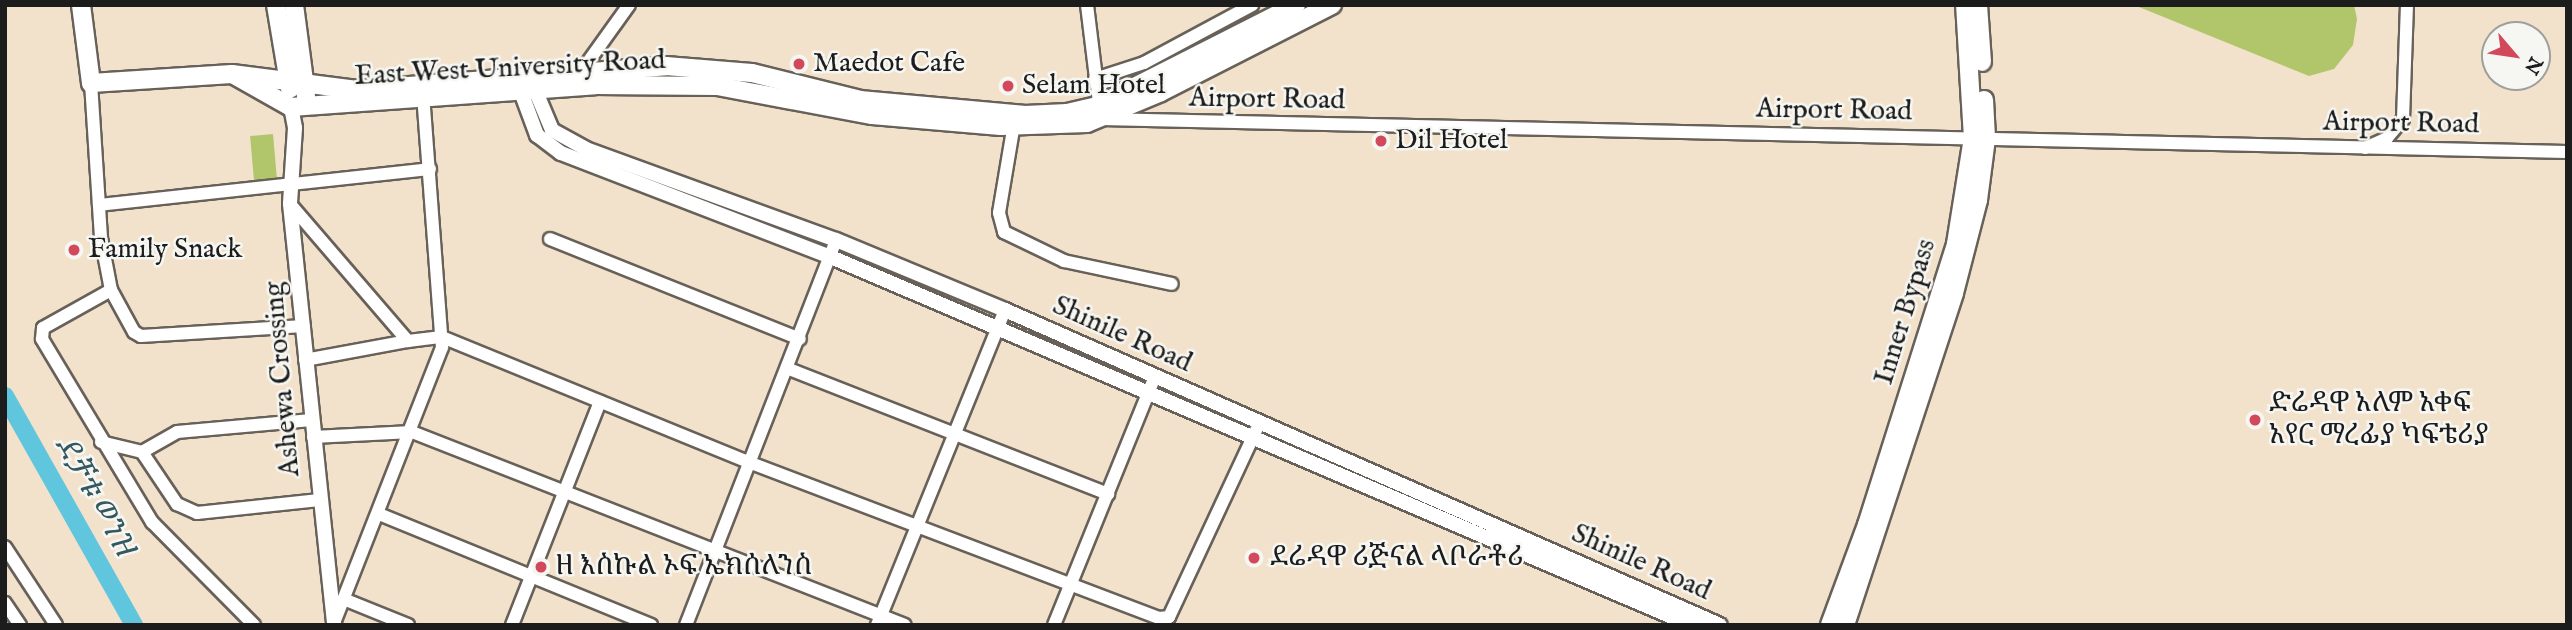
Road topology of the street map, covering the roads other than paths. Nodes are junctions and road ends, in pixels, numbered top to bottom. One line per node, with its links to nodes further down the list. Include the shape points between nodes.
1 (81, 5): 15 (main road)
2 (276, 5): 16 (main road)
3 (294, 5): 16 (main road)
4 (629, 5): 13 (street)
5 (1087, 5): 14 (street)
6 (1251, 5): 14 (street, via 1144,63)
7 (1296, 5): 20 (main road, East West University Road)
8 (1332, 5): 20 (main road, East West University Road)
9 (1965, 5): 22 (main road, Inner Bypass)
10 (1978, 5): 22 (main road, Inner Bypass)
11 (2407, 5): 23 (street, via 2403,119 2387,138)
12 (232, 74): 15 (main road, East West University Road); 16 (main road, East West University Road); 19 (main road)
13 (578, 79): 17 (main road, East West University Road); 21 (main road, East West University Road, via 698,78 850,112)
14 (1095, 79): 20 (street)
15 (91, 83): 28 (street)
16 (297, 83): 18 (main road, East West University Road); 19 (main road)
17 (525, 83): 18 (main road, East West University Road); 30 (street, Shinile Road, via 552,130 586,149); 31 (street, Shinile Road, via 531,125 547,146)
18 (423, 94): 19 (main road, East West University Road); 25 (street)
19 (298, 107): 26 (street, Ashewa Crossing)
20 (1099, 112): 21 (main road, East West University Road); 22 (street, Airport Road)
21 (1015, 120): 32 (street, via 999,213 1004,232 1064,261)
22 (1980, 138): 23 (street, Airport Road); 59 (main road, Inner Bypass, via 1956,244)
23 (2362, 150): 24 (street, Airport Road)
24 (2567, 152)
25 (429, 169): 26 (street); 37 (street)
26 (290, 184): 27 (street, Ashewa Crossing); 28 (street)
27 (290, 204): 35 (street, Ashewa Crossing); 39 (street)
28 (99, 205): 33 (street)
29 (550, 239): 38 (street)
30 (836, 240): 31 (street); 34 (street, Shinile Road)
31 (831, 257): 36 (street, Shinile Road); 38 (street)
32 (1172, 284)
33 (111, 290): 35 (street, via 134,332 141,336); 51 (street, via 43,328 41,336)
34 (1004, 310): 36 (street); 42 (street, Shinile Road)
35 (304, 326): 40 (street, Ashewa Crossing)
36 (997, 327): 43 (street, Shinile Road); 48 (street)
37 (442, 337): 39 (street); 44 (street); 47 (street, via 437,367)
38 (800, 339): 41 (street)
39 (408, 341): 40 (street)
40 (305, 360): 45 (street, Ashewa Crossing)
41 (789, 369): 48 (street); 53 (street)
42 (1155, 376): 43 (street); 46 (street, Shinile Road)
43 (1149, 393): 50 (street, Shinile Road); 55 (street)
44 (600, 402): 53 (street); 54 (street)
45 (311, 420): 49 (street, Ashewa Crossing); 52 (street, via 177,432)
46 (1260, 422): 50 (street); 80 (street, Shinile Road)
47 (412, 432): 49 (street); 54 (street); 57 (street)
48 (954, 432): 55 (street); 58 (street)
49 (313, 437): 56 (street, Ashewa Crossing)
50 (1253, 437): 65 (street, via 1167,618); 79 (street, Shinile Road)
51 (101, 442): 52 (street); 72 (street, via 152,522)
52 (142, 452): 56 (street, via 177,504 197,513)
53 (751, 463): 58 (street); 61 (street)
54 (566, 491): 61 (street); 62 (street)
55 (1108, 494): 65 (street)
56 (320, 500): 64 (street, Ashewa Crossing)
57 (379, 514): 62 (street); 63 (street)
58 (916, 525): 65 (street); 68 (street)
59 (1873, 526): 81 (main road, Inner Bypass); 82 (main road, Inner Bypass)
60 (5, 547): 71 (street)
61 (718, 550): 68 (street); 76 (street)
62 (531, 576): 74 (street); 75 (street)
63 (353, 581): 64 (street); 66 (street)
64 (329, 582): 69 (street, Ashewa Crossing)
65 (1070, 583): 78 (street)
66 (346, 600): 69 (street); 73 (street)
67 (5, 603): 70 (street)
68 (878, 620): 77 (street)
69 (334, 624)
70 (20, 625)
71 (56, 625)
72 (254, 625)
73 (408, 625)
74 (512, 625)
75 (651, 625)
76 (685, 625)
77 (905, 625)
78 (1054, 625)
79 (1691, 625)
80 (1720, 625)
81 (1830, 625)
82 (1844, 625)

